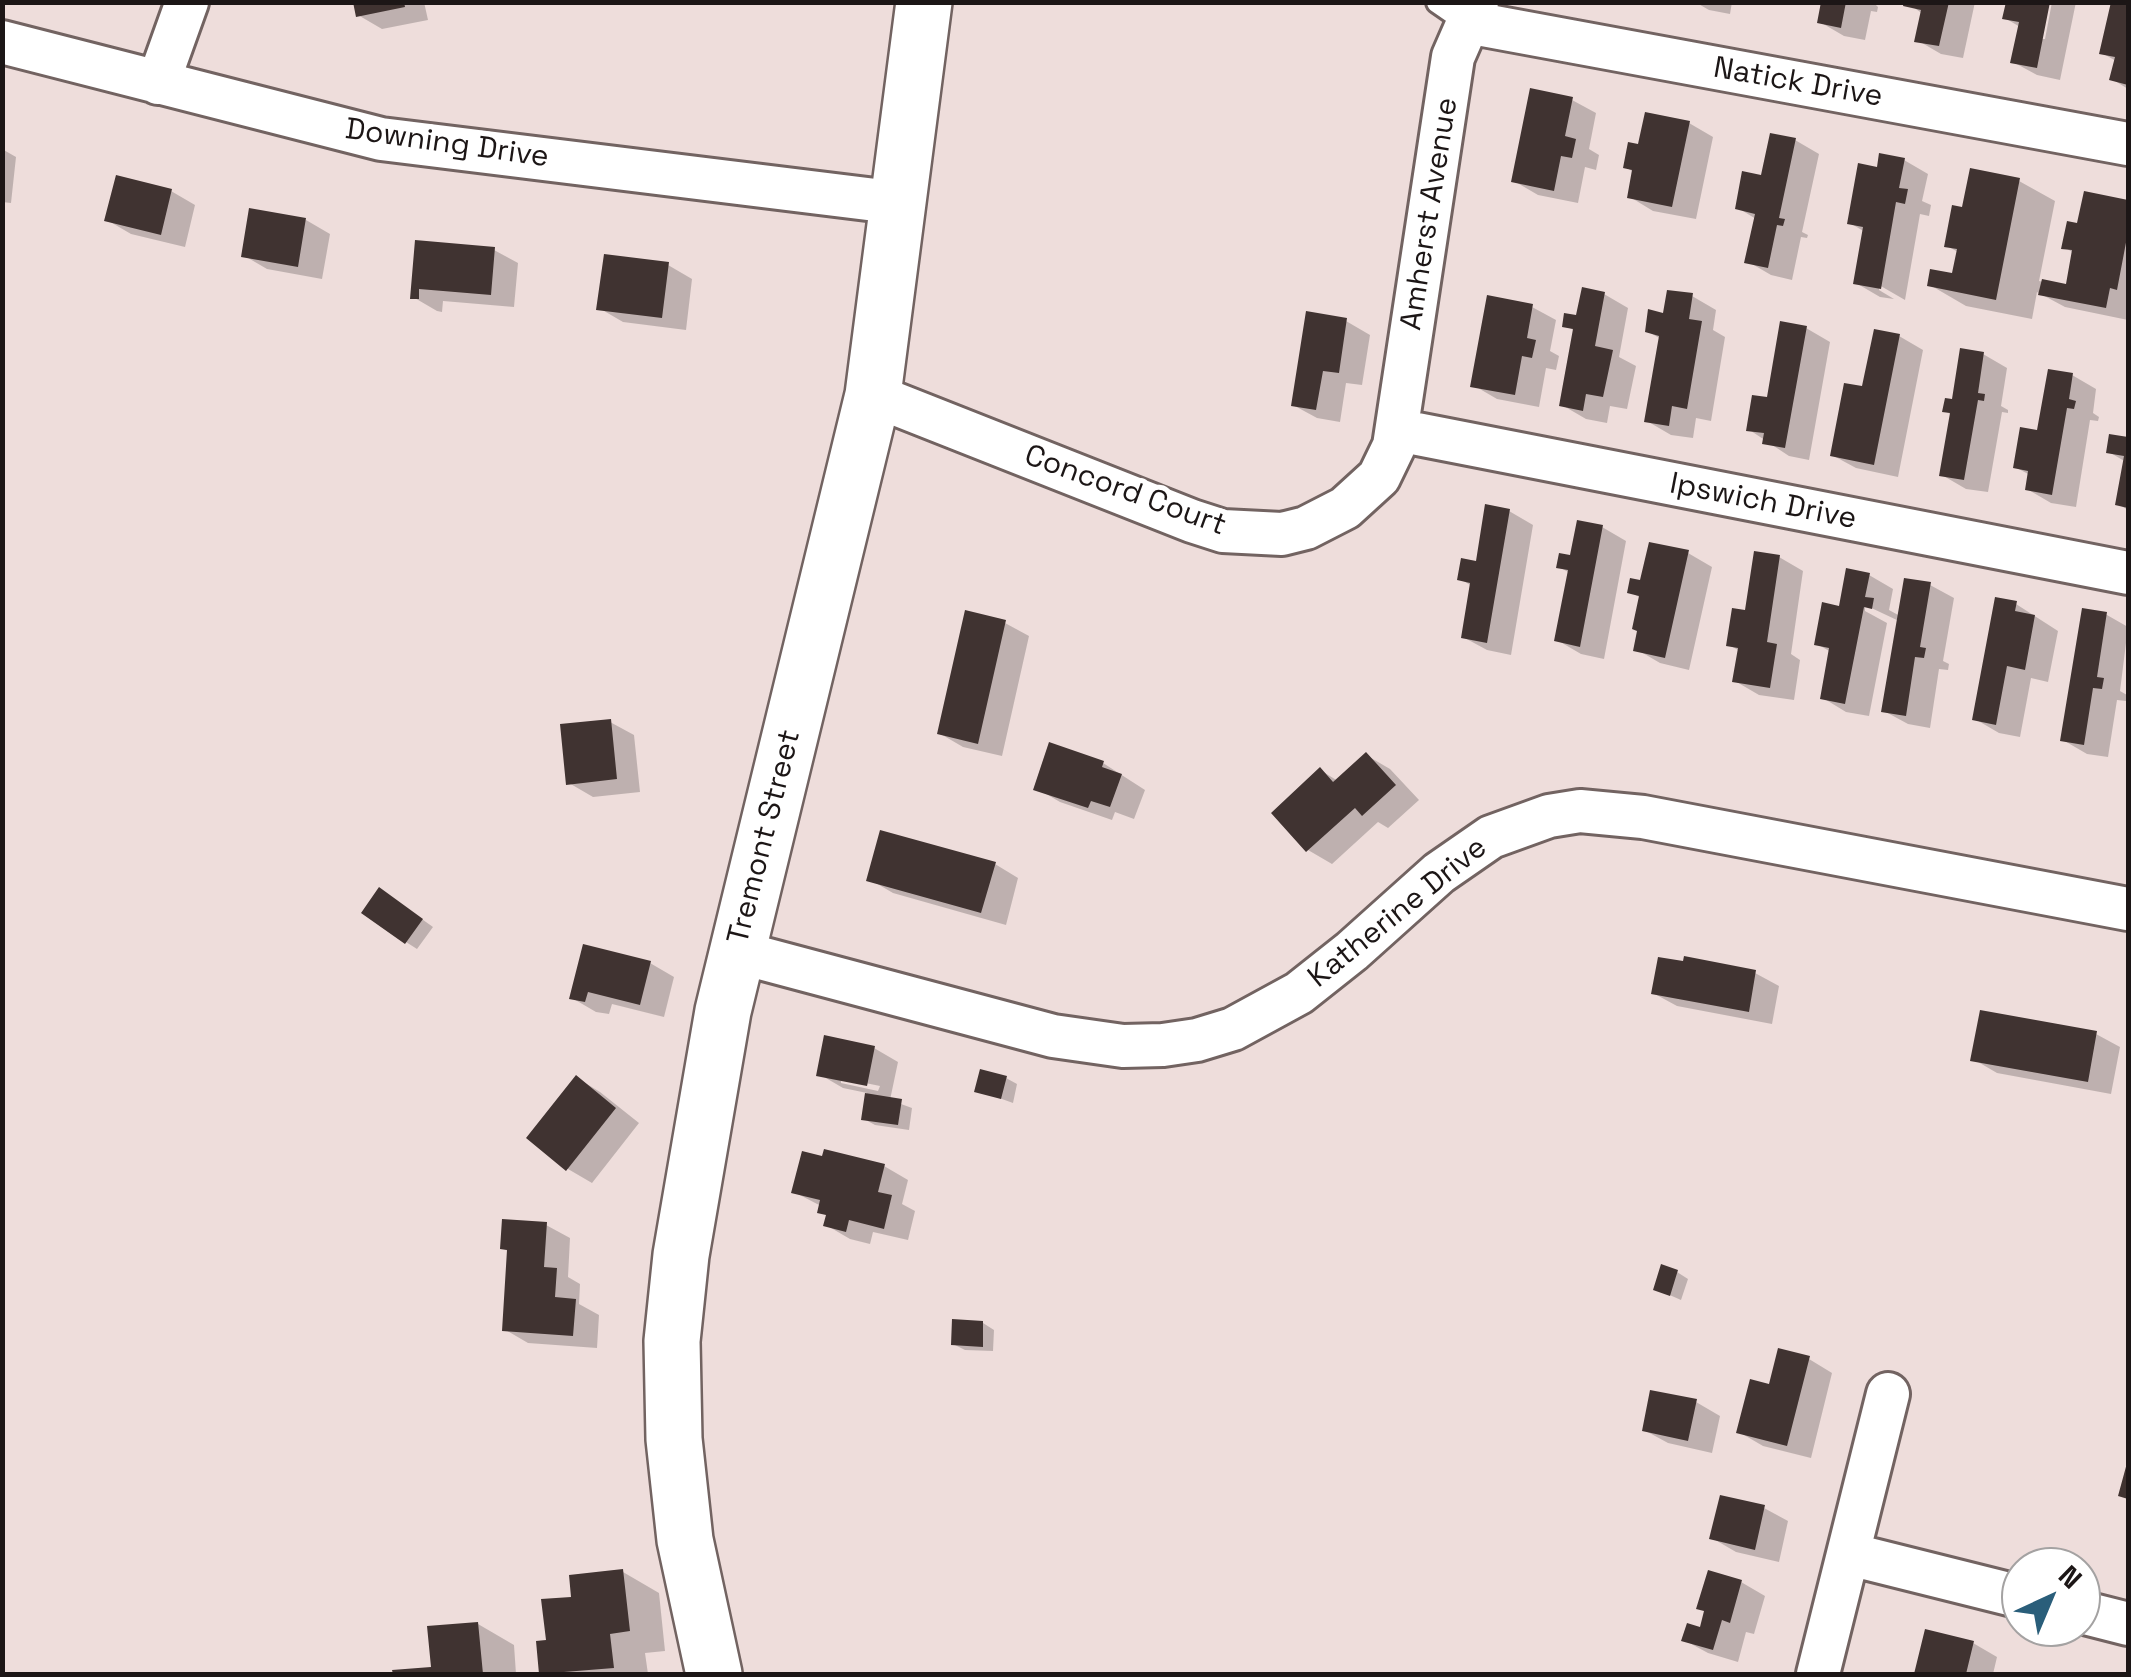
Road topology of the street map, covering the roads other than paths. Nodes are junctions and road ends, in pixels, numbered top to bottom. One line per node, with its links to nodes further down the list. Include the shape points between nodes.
1 (187, 2): 5 (street)
2 (924, 2): 7 (main road, Tremont Street)
3 (1460, 9): 6 (street, Natick Drive); 9 (street, Amherst Avenue)
4 (2, 42): 5 (street, Downing Drive)
5 (158, 84): 7 (street, Downing Drive, via 380,139)
6 (2128, 144)
7 (900, 203): 8 (main road, Tremont Street)
8 (874, 394): 9 (street, Concord Court, via 1192,521 1254,535 1306,528 1345,508 1379,477); 12 (main road, Tremont Street)
9 (1398, 430): 10 (street, Ipswich Drive)
10 (2128, 573)
11 (2128, 908): 12 (street, Katherine Drive, via 1643,817 1580,811 1491,836 1299,994 1197,1040 1123,1046 1053,1036)
12 (738, 952): 18 (main road, Tremont Street, via 698,1145 672,1342 685,1540)
13 (1888, 1394): 14 (street)
14 (1849, 1554): 15 (street); 19 (street)
15 (2001, 1592)
16 (2101, 1617): 17 (street)
17 (2128, 1624)
18 (714, 1674)
19 (1818, 1674)

